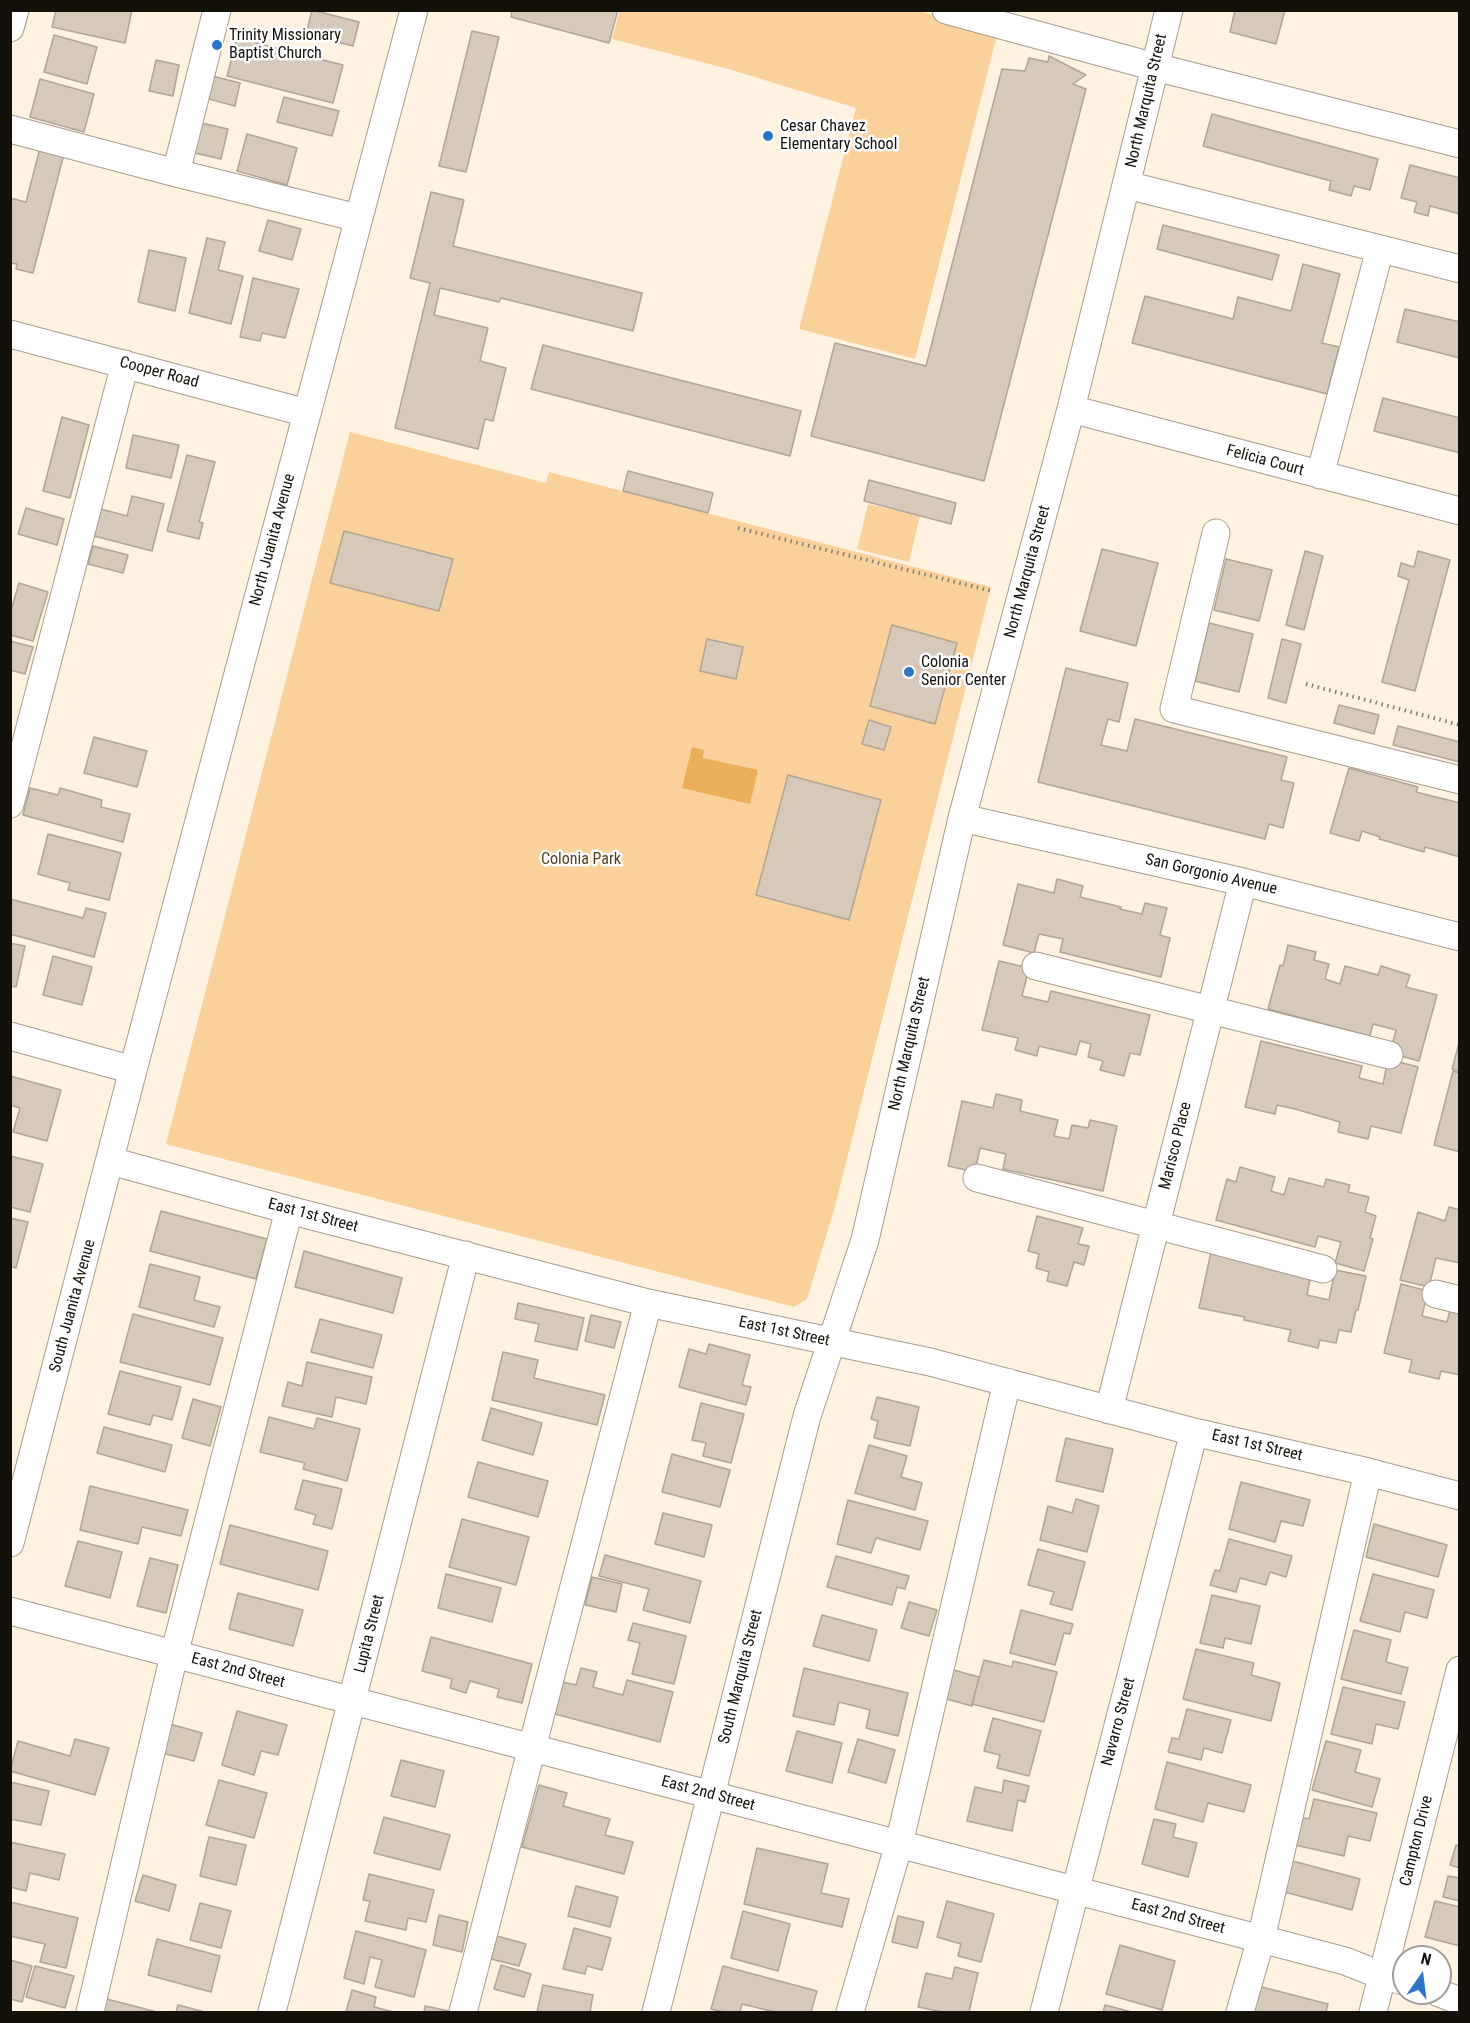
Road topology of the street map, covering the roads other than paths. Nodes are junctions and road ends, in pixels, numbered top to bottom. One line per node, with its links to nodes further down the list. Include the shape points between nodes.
1 (15, 10): 6 (street)
2 (217, 10): 10 (street)
3 (414, 10): 12 (street, North Juanita Avenue)
4 (946, 10): 7 (street)
5 (1169, 10): 7 (street, North Marquita Street)
6 (10, 28)
7 (1155, 67): 9 (street); 11 (street, North Marquita Street)
8 (10, 129): 10 (street)
9 (1460, 144)
10 (176, 173): 12 (street)
11 (1127, 185): 13 (street); 17 (street, North Marquita Street)
12 (358, 218): 18 (street, North Juanita Avenue)
13 (1380, 249): 14 (street); 19 (street)
14 (1460, 269)
15 (10, 334): 16 (street, Cooper Road)
16 (125, 364): 18 (street, Cooper Road); 23 (street)
17 (1071, 409): 19 (street, Felicia Court); 24 (street, North Marquita Street)
18 (307, 413): 31 (street, North Juanita Avenue)
19 (1320, 475): 20 (street, Felicia Court)
20 (1460, 511)
21 (1216, 533): 22 (street, via 1174,709)
22 (1460, 780)
23 (10, 804)
24 (962, 818): 25 (street, San Gorgonio Avenue); 39 (street, North Marquita Street, via 865,1240)
25 (1243, 882): 26 (street, San Gorgonio Avenue); 28 (street, Marisco Place)
26 (1460, 937)
27 (1036, 966): 28 (street)
28 (1210, 1011): 30 (street); 35 (street, Marisco Place)
29 (10, 1036): 31 (street)
30 (1389, 1055)
31 (133, 1070): 32 (street, South Juanita Avenue)
32 (111, 1161): 34 (street, East 1st Street); 45 (street, South Juanita Avenue)
33 (977, 1179): 35 (street)
34 (289, 1210): 36 (street, East 1st Street); 47 (street)
35 (1156, 1225): 37 (street); 41 (street, Marisco Place)
36 (466, 1255): 38 (street, East 1st Street); 49 (street, Lupita Street)
37 (1323, 1269)
38 (648, 1303): 39 (street, East 1st Street); 50 (street)
39 (832, 1343): 40 (street, East 1st Street); 52 (street, South Marquita Street, via 807,1416)
40 (1007, 1382): 41 (street, East 1st Street); 53 (street)
41 (1109, 1410): 42 (street, East 1st Street)
42 (1194, 1432): 43 (street, East 1st Street); 54 (street, Navarro Street)
43 (1368, 1472): 44 (street, East 1st Street); 55 (street)
44 (1460, 1496)
45 (10, 1543)
46 (10, 1611): 47 (street, East 2nd Street)
47 (174, 1655): 49 (street, East 2nd Street); 59 (street)
48 (1460, 1670): 51 (street, Campton Drive)
49 (352, 1701): 50 (street, East 2nd Street); 60 (street, Lupita Street)
50 (531, 1748): 52 (street, East 2nd Street); 61 (street)
51 (1449, 1760): 56 (street, Campton Drive)
52 (711, 1794): 53 (street, East 2nd Street); 62 (street, South Marquita Street)
53 (899, 1844): 54 (street, East 2nd Street); 63 (street)
54 (1076, 1890): 55 (street, East 2nd Street); 64 (street, Navarro Street)
55 (1261, 1939): 57 (street, East 2nd Street, via 1345,1961); 65 (street)
56 (1402, 1945)
57 (1392, 1979)
58 (1392, 1981): 66 (street, Campton Drive)
59 (90, 2013)
60 (272, 2013)
61 (464, 2013)
62 (656, 2013)
63 (850, 2013)
64 (1044, 2013)
65 (1240, 2013)
66 (1373, 2013)

